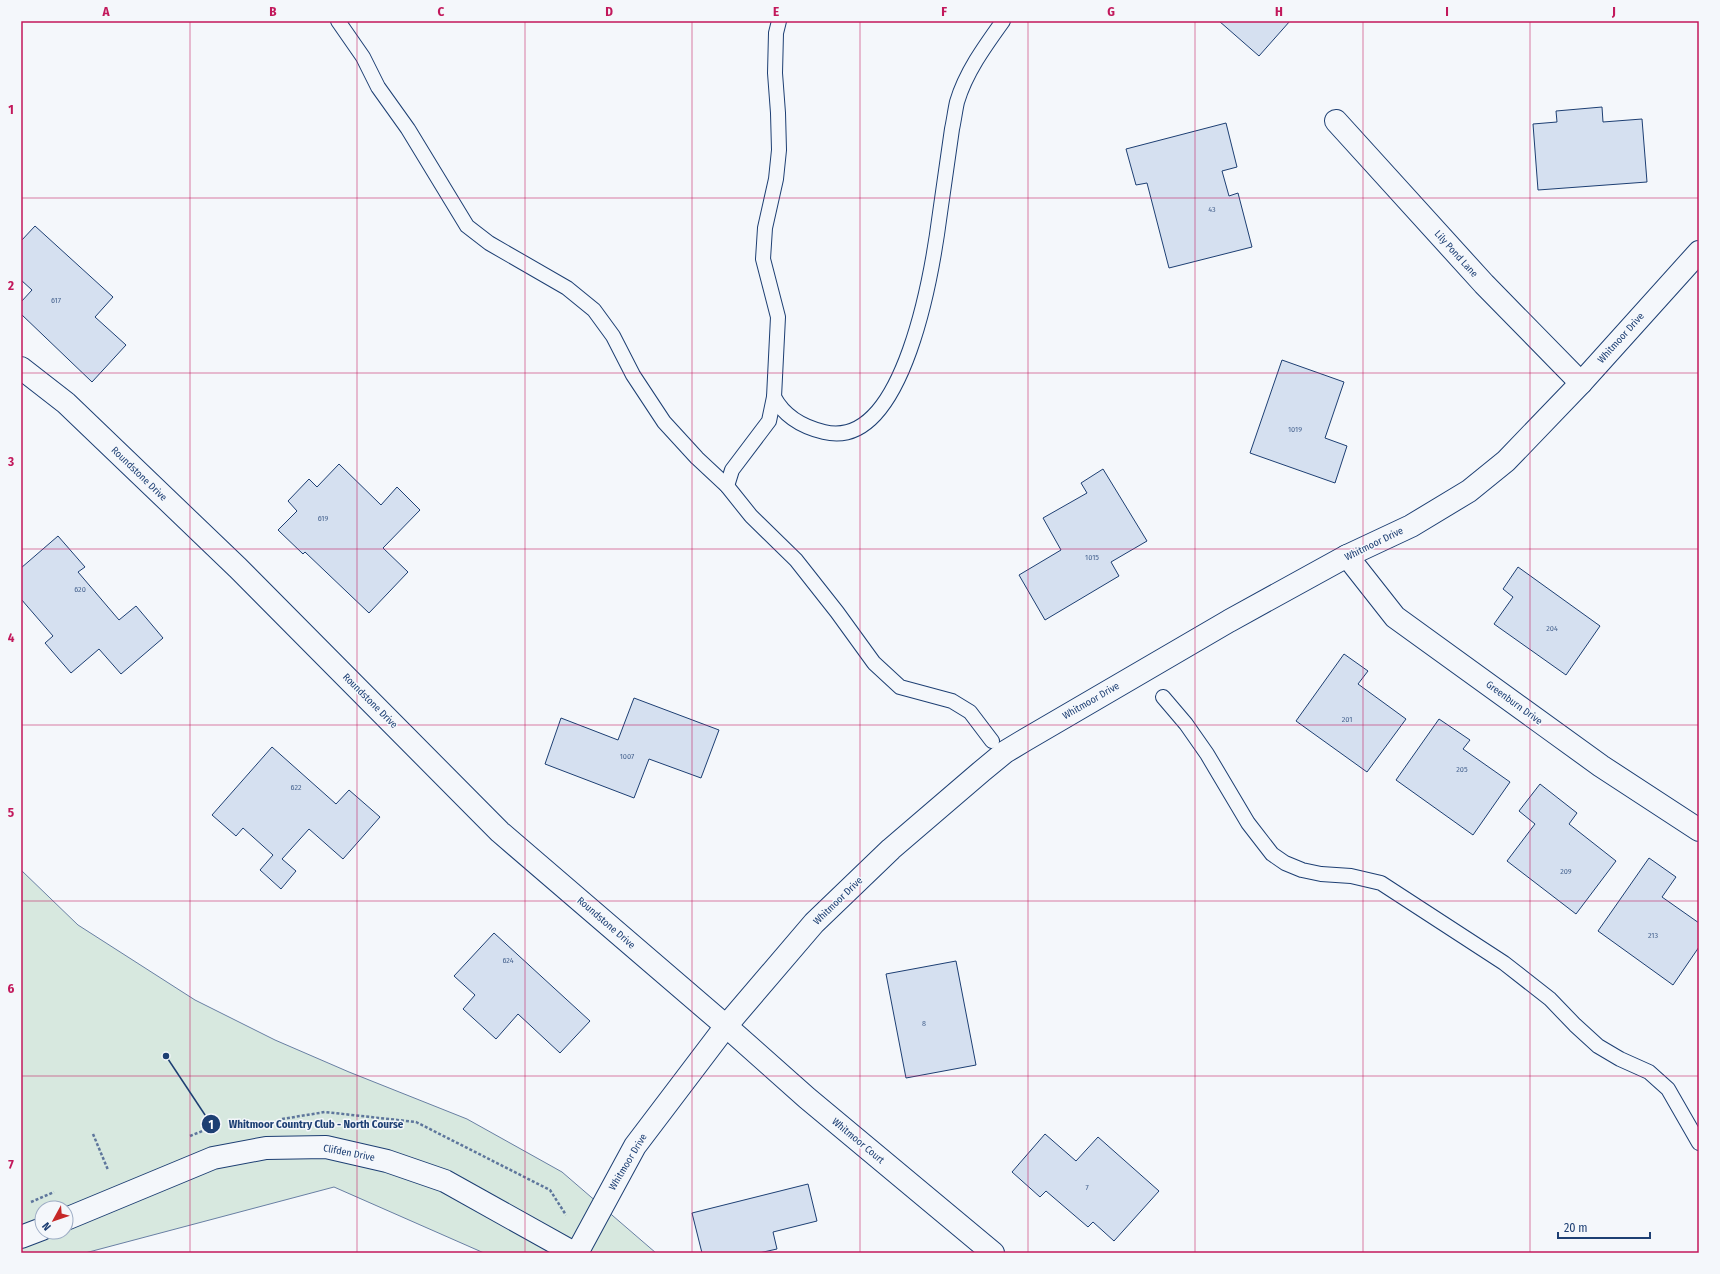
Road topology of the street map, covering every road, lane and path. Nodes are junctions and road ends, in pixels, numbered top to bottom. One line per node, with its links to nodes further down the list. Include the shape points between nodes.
1 (338, 21): 9 (lane, via 468,226 489,243 567,288 594,310 664,422)
2 (779, 21): 8 (lane, via 776,33 775,74 779,150 776,179 765,228 763,259 778,317)
3 (1003, 21): 8 (lane, via 969,73 957,102 930,280 922,314 894,387 880,409 866,423 851,432 832,434 795,421 779,406)
4 (1336, 121): 7 (street, Lily Pond Lane, via 1484,284)
5 (1699, 252): 7 (street, Whitmoor Drive)
6 (21, 368): 14 (street, Roundstone Drive, via 66,403 238,568 500,832)
7 (1580, 383): 10 (street, Whitmoor Drive, via 1506,461 1469,491 1410,526)
8 (774, 397): 9 (lane, via 769,421 732,470)
9 (727, 486): 12 (lane, via 751,516 796,560 874,664 900,687 952,701 970,712)
10 (1348, 556): 13 (street, Greenburn Drive, via 1395,618 1601,766); 14 (street, Whitmoor Drive, via 1005,752 891,849 814,923)
11 (1163, 697): 16 (lane, via 1208,754 1248,823 1272,854 1302,870 1351,876 1381,883 1504,963 1550,999 1598,1046 1649,1072 1668,1089)
12 (992, 741)
13 (1699, 830)
14 (726, 1026): 21 (street, Whitmoor Drive, via 635,1146); 22 (street, Whitmoor Court, via 806,1098)
15 (93, 1134): 17 (path)
16 (1699, 1142)
17 (108, 1170)
18 (74, 1216): 21 (street, Clifden Drive, via 213,1158 266,1148 326,1147 387,1161 445,1181)
19 (34, 1232): 20 (street)
20 (21, 1237)
21 (575, 1253)
22 (993, 1253)

